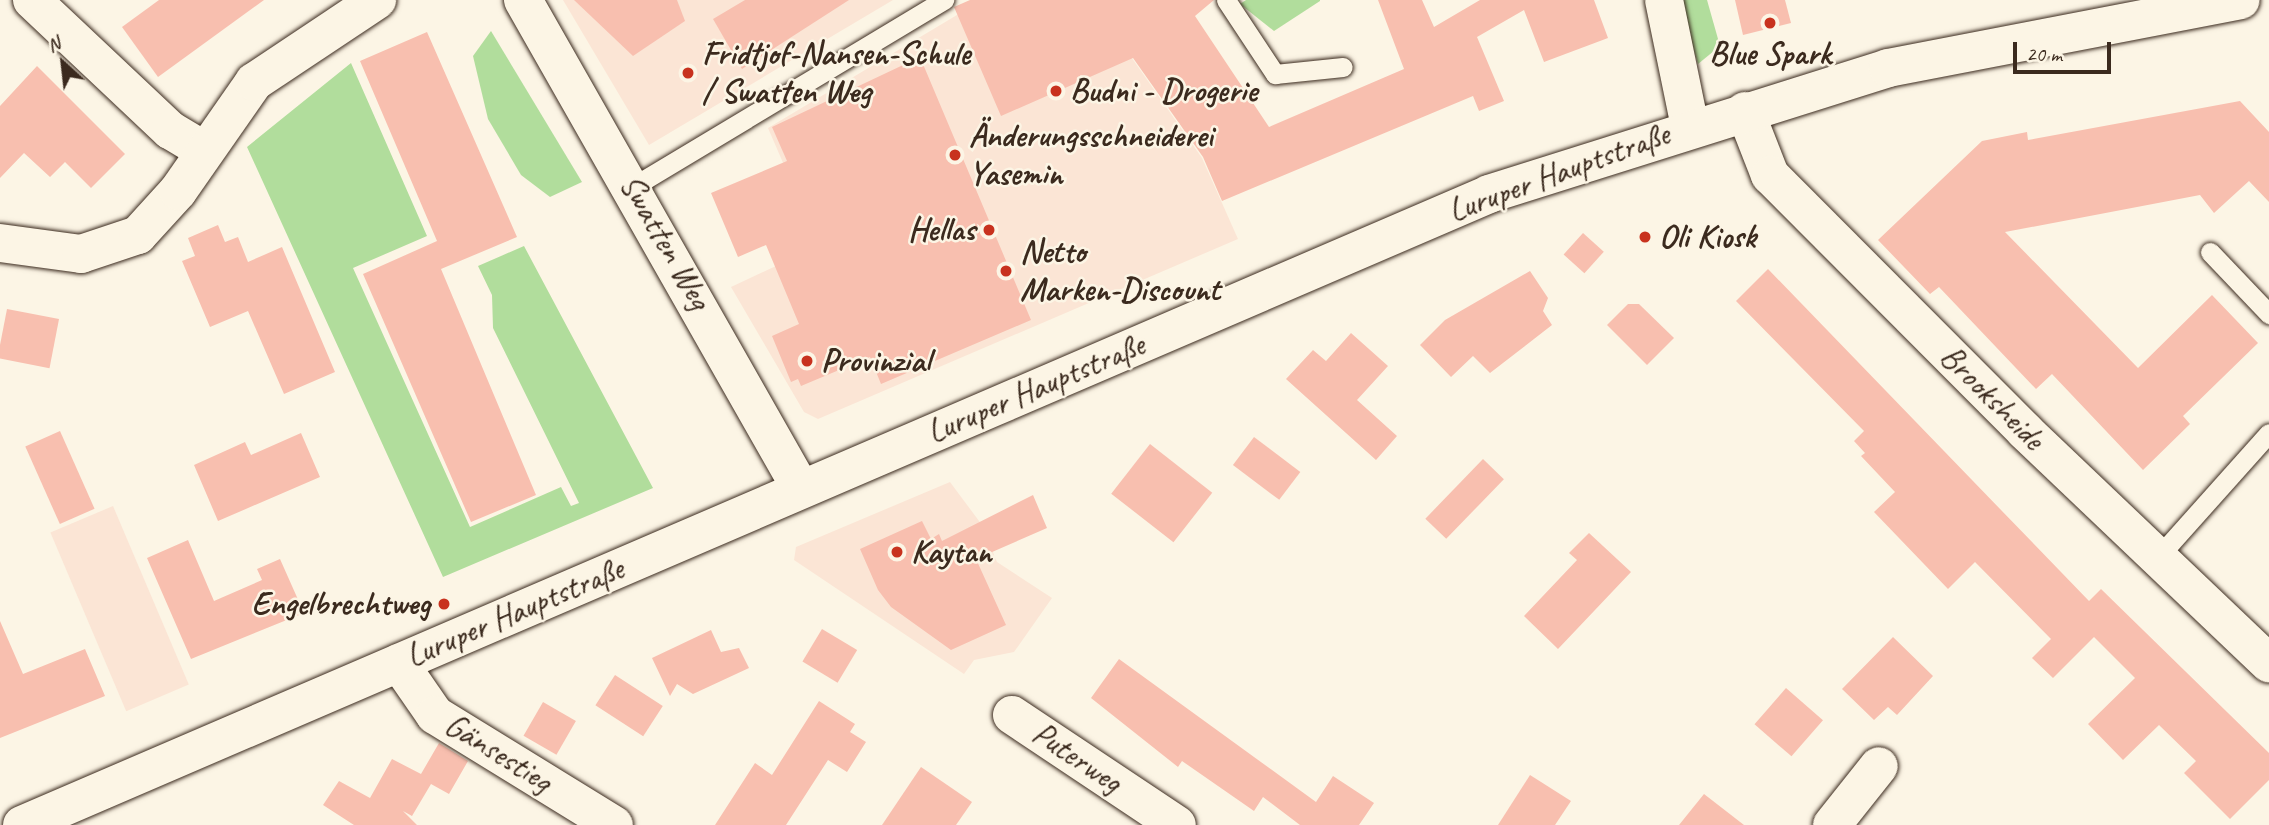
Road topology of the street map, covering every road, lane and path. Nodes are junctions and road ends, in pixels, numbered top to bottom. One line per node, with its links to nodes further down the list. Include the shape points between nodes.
1 (32, 0): 11 (street, via 170,130)
2 (377, 0): 11 (street, via 254,82)
3 (523, 0): 12 (street, Swatten Weg)
4 (944, 0): 12 (lane)
5 (1226, 0): 8 (lane, via 1275,74)
6 (1664, 0): 10 (street)
7 (2241, 0): 9 (street, Luruper Hauptstraße, via 1888,68)
8 (1343, 67)
9 (1745, 111): 10 (street, Luruper Hauptstraße); 18 (street, Brooksheide, via 1770,175)
10 (1690, 127): 17 (street, Luruper Hauptstraße, via 1489,194)
11 (203, 150): 13 (street, via 154,217 111,248 80,254)
12 (634, 186): 17 (street, Swatten Weg)
13 (0, 243)
14 (2210, 252): 15 (lane)
15 (2269, 314)
16 (2268, 437): 18 (lane)
17 (801, 489): 19 (street, Luruper Hauptstraße)
18 (2158, 557): 20 (street, Brooksheide)
19 (399, 663): 23 (street, Luruper Hauptstraße); 24 (street, Gänsestieg, via 435,715)
20 (2269, 663)
21 (1012, 715): 25 (street, Puterweg)
22 (1879, 766): 26 (street)
23 (22, 825)
24 (614, 825)
25 (1178, 825)
26 (1832, 825)

